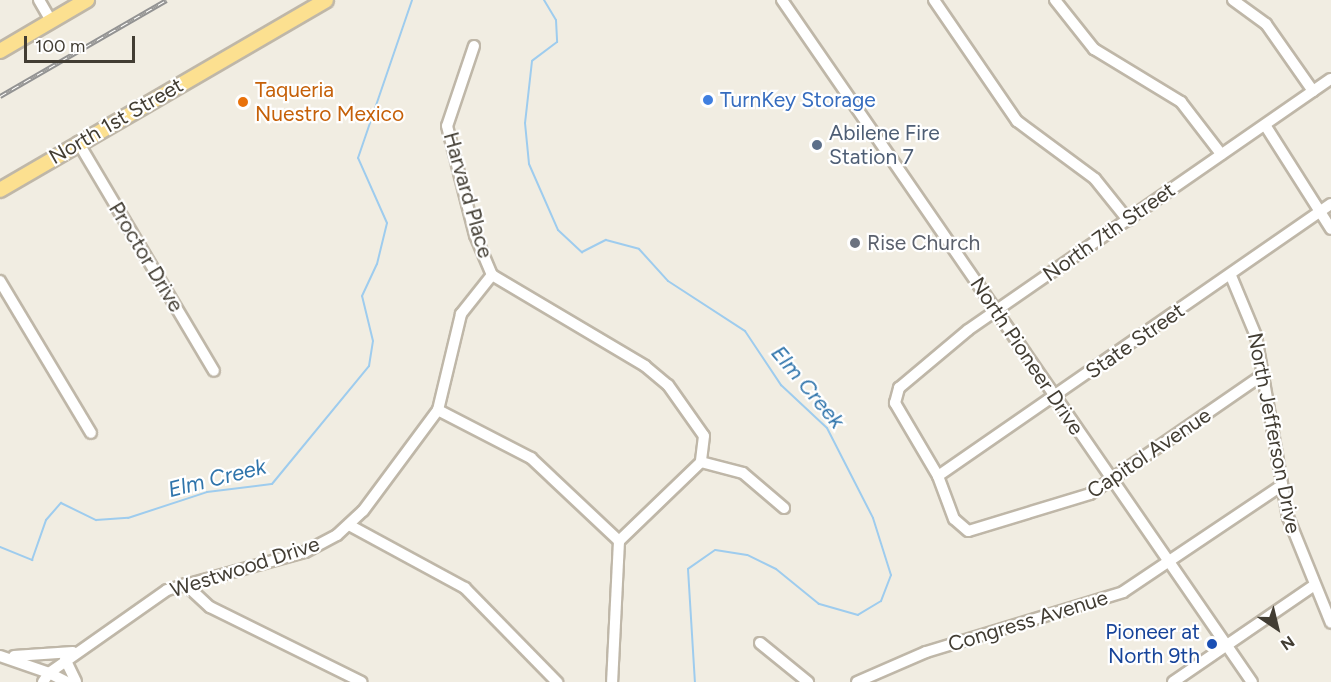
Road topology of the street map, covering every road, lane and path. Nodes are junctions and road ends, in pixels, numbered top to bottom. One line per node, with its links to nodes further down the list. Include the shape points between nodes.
1 (39, 0): 8 (street)
2 (87, 0): 8 (main road)
3 (326, 0): 14 (main road, North 1st Street)
4 (782, 0): 23 (street, North Pioneer Drive)
5 (934, 0): 18 (street, via 1017,121 1095,178)
6 (1055, 0): 15 (street, via 1094,49 1181,102)
7 (1233, 0): 12 (street, via 1266,24)
8 (51, 21): 10 (main road)
9 (474, 46): 20 (street, Harvard Place, via 447,126 475,235)
10 (0, 51)
11 (1331, 79): 12 (street, North 7th Street)
12 (1313, 91): 13 (street, North 7th Street)
13 (1265, 124): 15 (street, North 7th Street); 17 (street)
14 (78, 142): 16 (main road, North 1st Street); 24 (street, Proctor Drive)
15 (1221, 154): 18 (street, North 7th Street)
16 (0, 190)
17 (1327, 207): 19 (street); 21 (street, State Street)
18 (1128, 220): 23 (street, North 7th Street)
19 (1331, 229)
20 (492, 275): 27 (street, Westwood Drive, via 461,314); 29 (street, via 601,335 668,385 704,436)
21 (1231, 276): 25 (street, North Jefferson Drive, via 1249,310); 26 (street, State Street)
22 (0, 281): 28 (street)
23 (996, 310): 26 (street, North Pioneer Drive); 30 (street, North 7th Street, via 896,394 894,403)
24 (214, 370)
25 (1261, 376): 31 (street, Capitol Avenue); 32 (street, North Jefferson Drive)
26 (1055, 397): 30 (street, State Street); 31 (street, North Pioneer Drive)
27 (438, 410): 34 (street, Westwood Drive); 35 (street, via 531,458)
28 (91, 433)
29 (701, 462): 33 (street, via 742,473); 35 (street)
30 (938, 476): 31 (street, Capitol Avenue, via 960,528 976,530 1071,502)
31 (1113, 481): 36 (street, North Pioneer Drive)
32 (1281, 486): 36 (street, Congress Avenue); 38 (street, North Jefferson Drive)
33 (784, 508)
34 (349, 525): 37 (street, Westwood Drive, via 305,552); 51 (street, via 465,588)
35 (619, 541): 52 (street)
36 (1169, 564): 41 (street, North Pioneer Drive); 54 (street, Congress Avenue, via 1097,603 926,652)
37 (185, 584): 42 (street, Westwood Drive, via 158,596); 50 (street, via 210,607)
38 (1312, 586): 39 (street, North Jefferson Drive); 41 (street)
39 (1331, 623)
40 (760, 643): 53 (street)
41 (1226, 646): 55 (street); 56 (street, North Pioneer Drive)
42 (79, 651): 43 (street); 44 (street, Westwood Drive)
43 (0, 655): 45 (street)
44 (65, 659): 46 (street, Westwood Drive); 49 (street)
45 (31, 666): 46 (street); 47 (street)
46 (46, 677): 48 (street)
47 (38, 682)
48 (67, 682)
49 (76, 682)
50 (362, 682)
51 (557, 682)
52 (612, 682)
53 (808, 682)
54 (857, 682)
55 (1173, 682)
56 (1252, 682)

